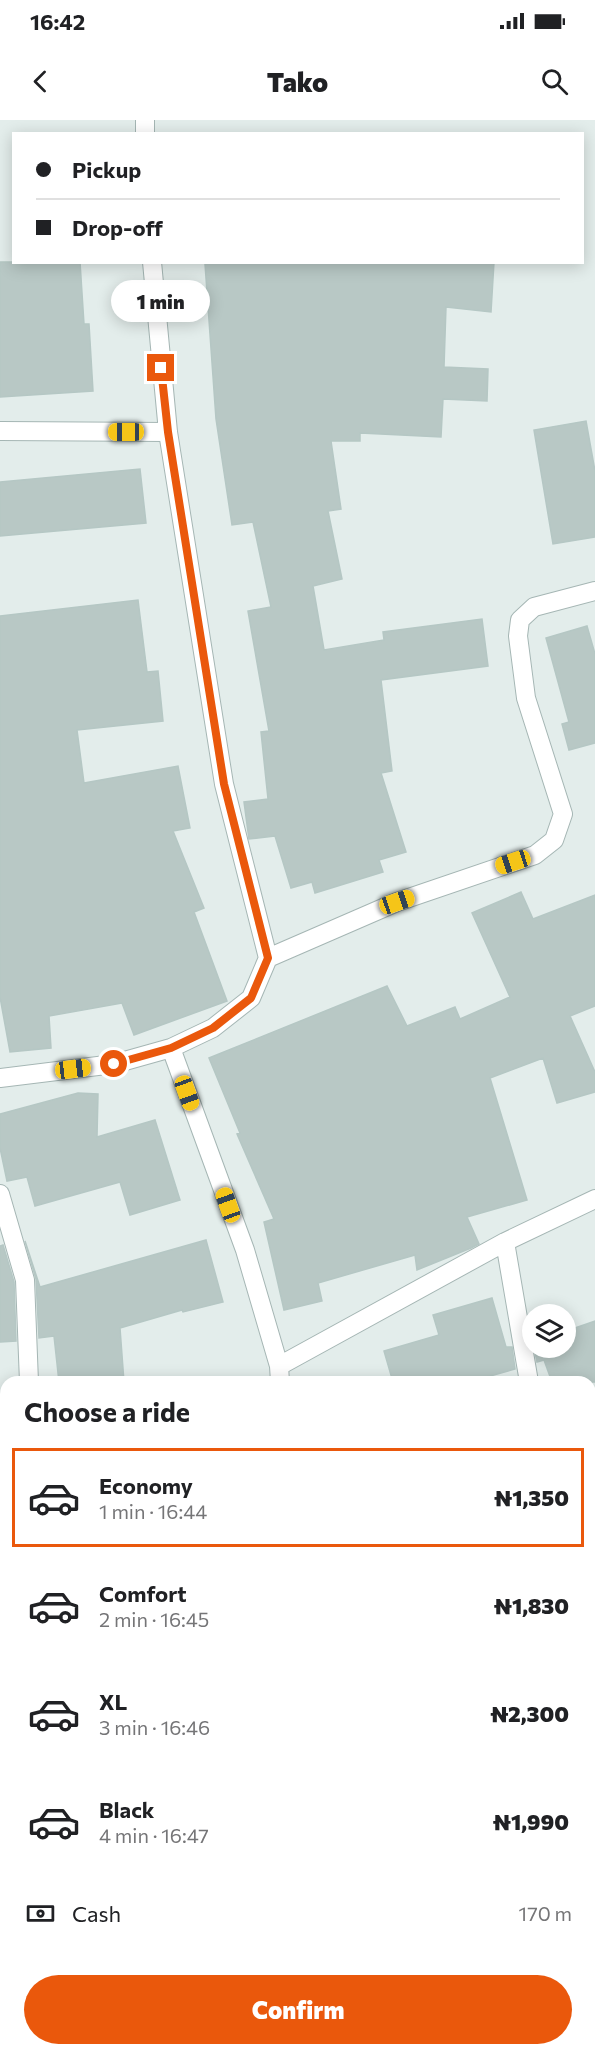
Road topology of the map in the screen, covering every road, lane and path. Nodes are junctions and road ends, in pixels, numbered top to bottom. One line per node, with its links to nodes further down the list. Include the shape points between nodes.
1 (152, 264): 3 (street)
2 (0, 431): 3 (street)
3 (168, 432): 5 (street, via 224,784)
4 (595, 591): 5 (street, via 534,607 520,620 518,636 526,698 563,814 554,840 535,855 397,902)
5 (268, 958): 6 (street, via 251,998 213,1028)
6 (171, 1048): 7 (street, via 114,1064); 11 (street, via 245,1250)
7 (0, 1078)
8 (0, 1194): 12 (street, via 26,1280)
9 (595, 1199): 10 (street)
10 (505, 1242): 11 (street); 13 (street)
11 (279, 1374)
12 (29, 1376)
13 (528, 1376)

